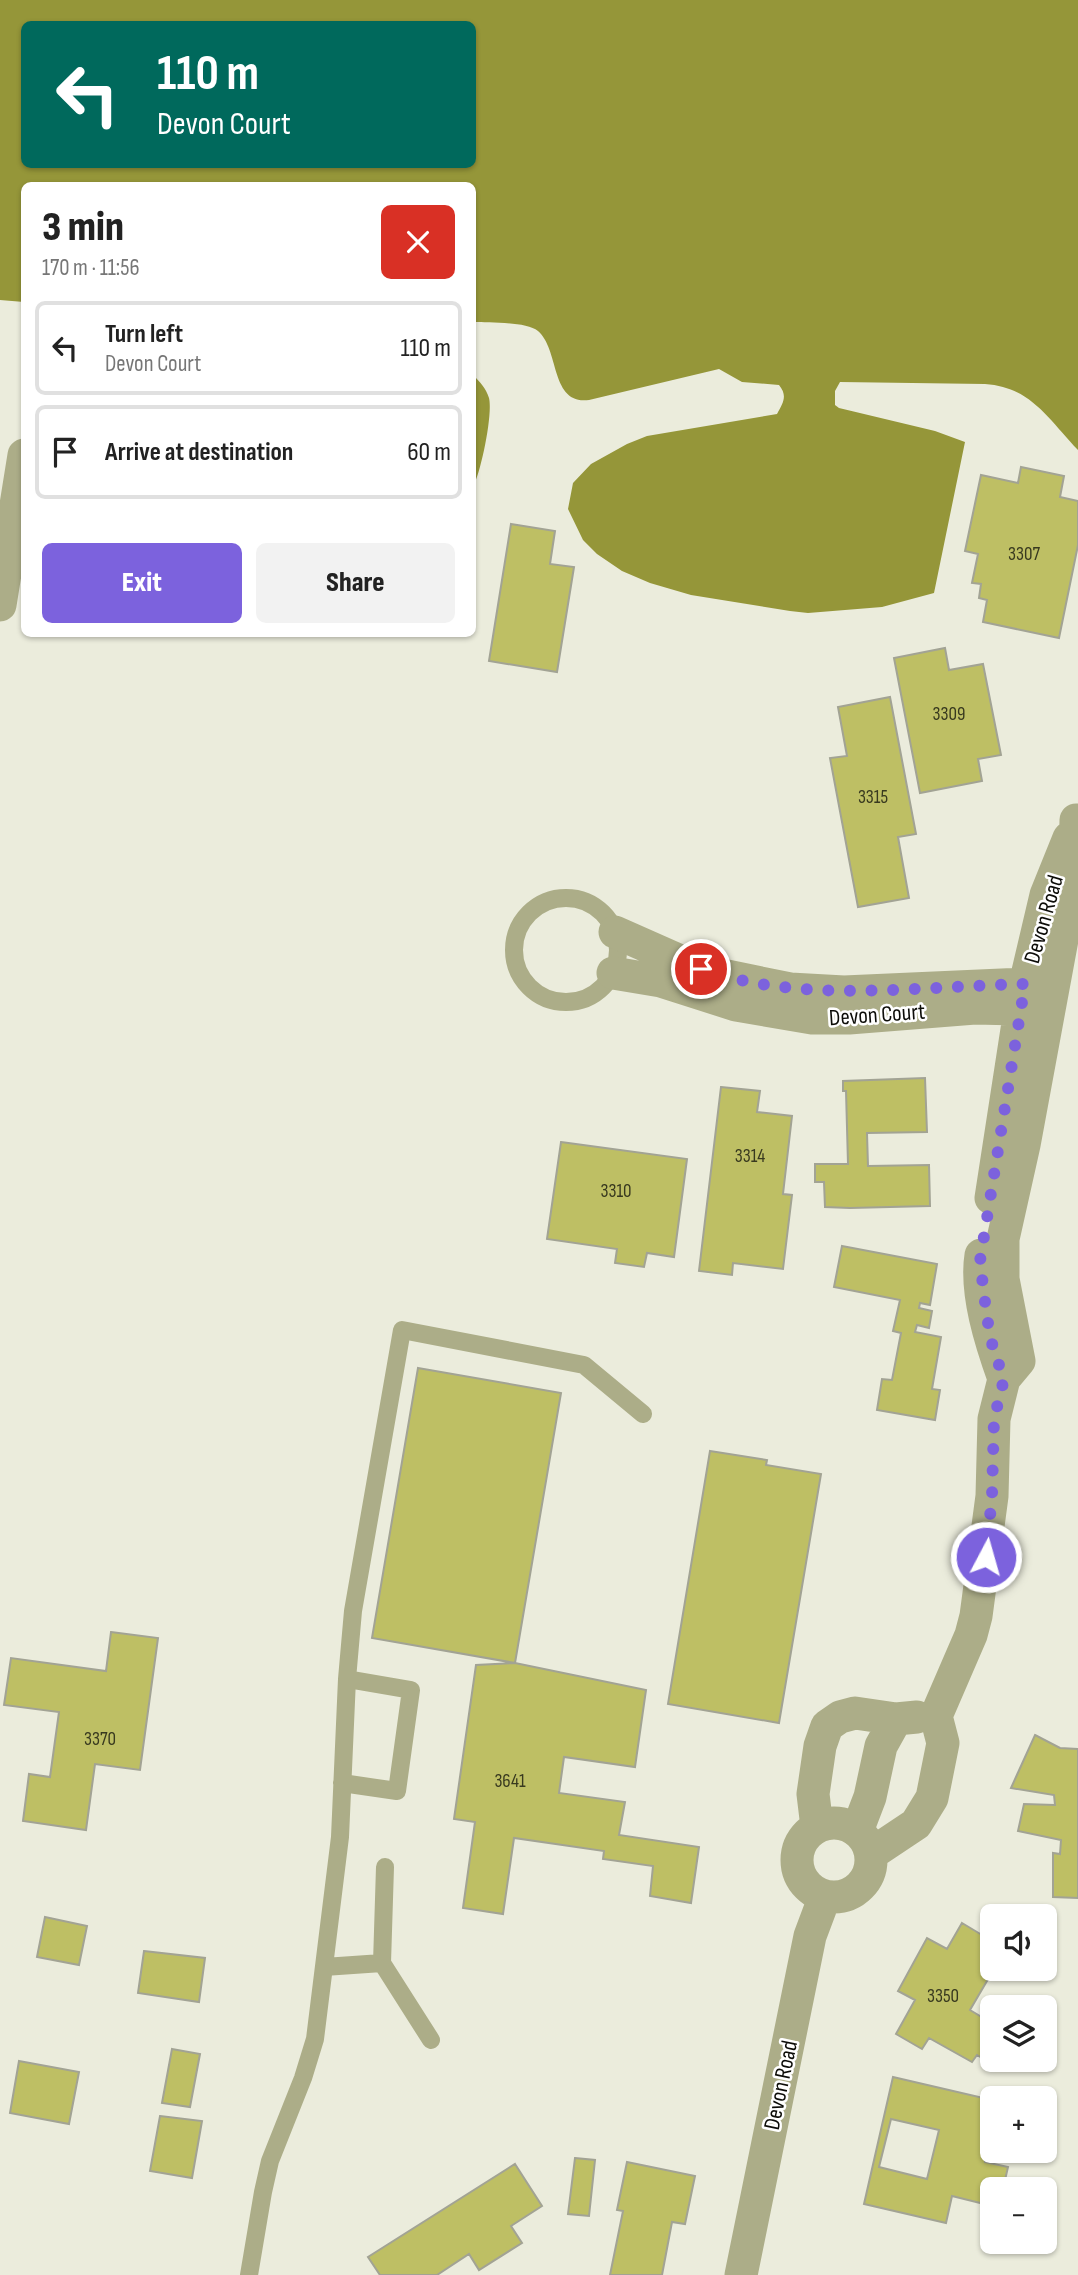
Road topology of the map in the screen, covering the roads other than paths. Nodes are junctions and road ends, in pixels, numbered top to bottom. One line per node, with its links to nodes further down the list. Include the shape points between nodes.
1 (21, 474): 2 (street)
2 (0, 605)
3 (615, 932): 4 (lane, via 618,960); 4 (lane, via 607,917 580,899 547,901 522,922 514,955 528,985 557,1001 589,997); 5 (street, Devon Court, via 717,974 790,989 844,992)
4 (613, 973): 5 (street, Devon Court, via 661,981 736,1005 812,1018 975,1008)
5 (1026, 1018): 8 (street, via 980,1261 989,1328 1004,1379 994,1419 992,1496 976,1616)
6 (643, 1414): 7 (lane, via 584,1365 402,1329 353,1611)
7 (347, 1679): 10 (lane); 10 (lane, via 411,1690 397,1791)
8 (936, 1716): 9 (street); 12 (street, via 943,1743 932,1798 916,1824)
9 (896, 1719): 11 (street, via 855,1713 827,1726 813,1794); 12 (street, via 881,1746)
10 (342, 1783): 16 (lane)
11 (817, 1827): 12 (street, via 840,1823); 14 (street, via 801,1843 798,1866 808,1886)
12 (864, 1843): 14 (street, via 868,1877 840,1897)
13 (385, 1867): 15 (lane)
14 (825, 1896): 19 (street, Devon Road, via 810,1936)
15 (382, 1963): 16 (lane); 17 (lane)
16 (324, 1967): 18 (lane, via 315,2039 270,2161)
17 (431, 2040)
18 (249, 2275)
19 (741, 2275)

